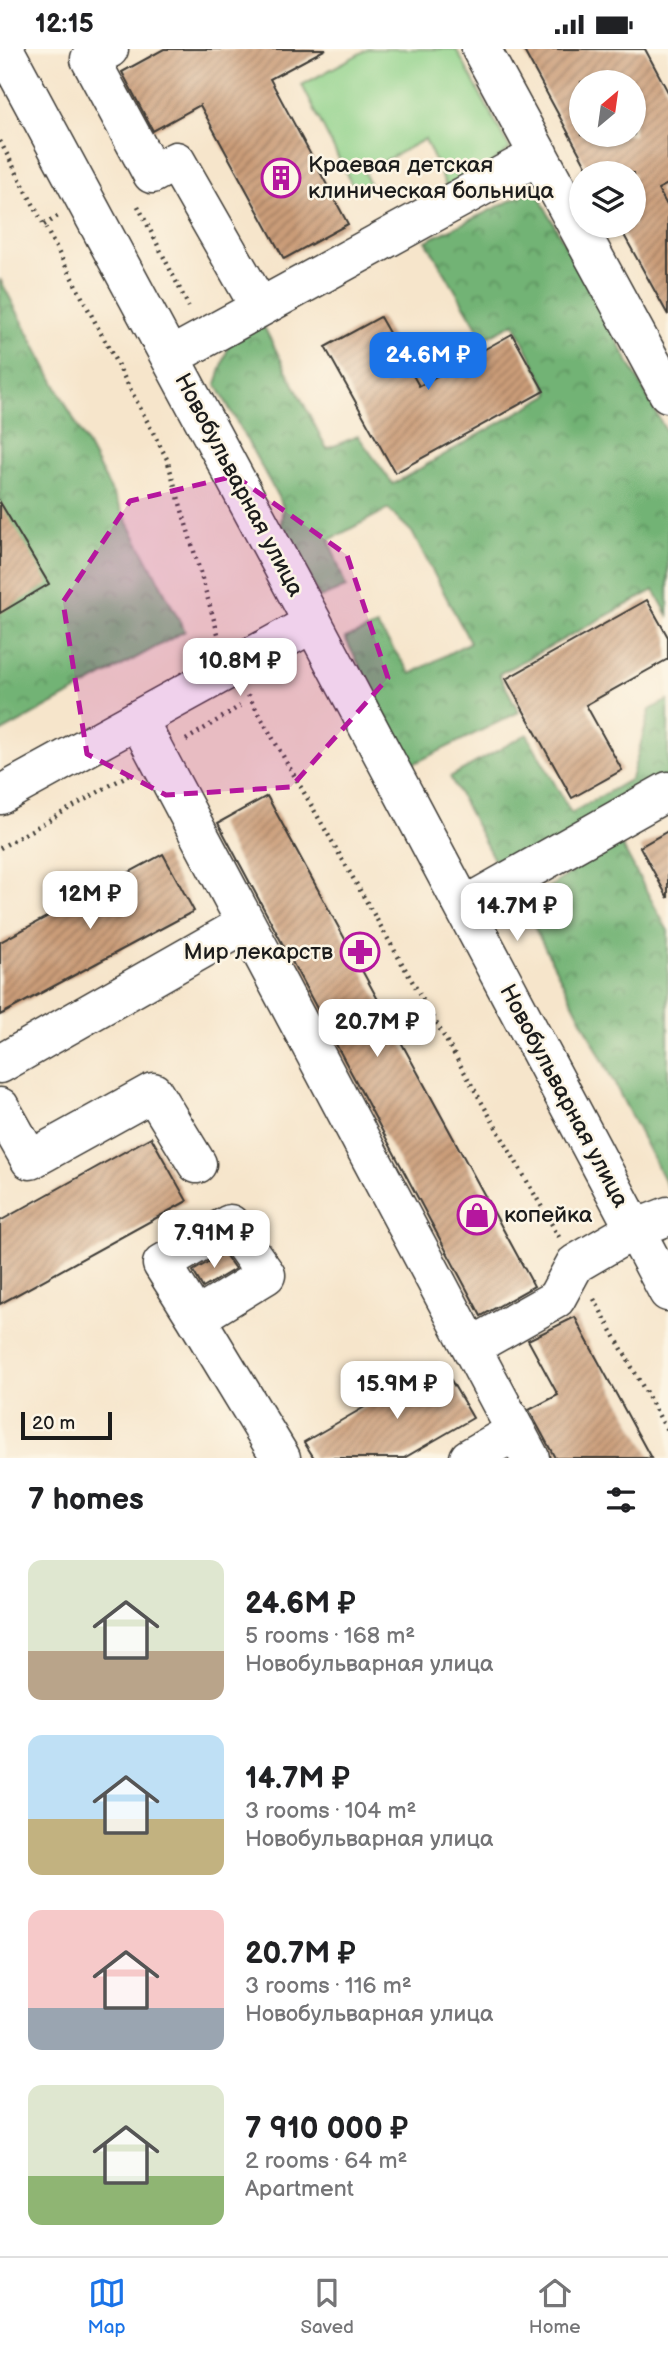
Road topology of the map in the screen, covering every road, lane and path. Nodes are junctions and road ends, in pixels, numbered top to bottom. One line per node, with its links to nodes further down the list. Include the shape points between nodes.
1 (4, 49): 7 (street, Новобульварная улица)
2 (109, 49): 6 (street, via 90,59 152,174 176,161)
3 (481, 49): 5 (street)
4 (0, 141): 10 (path, via 167,459 212,619)
5 (539, 155): 6 (street); 8 (street)
6 (259, 306): 7 (street)
7 (170, 357): 9 (street, Новобульварная улица)
8 (668, 393)
9 (313, 623): 10 (street); 14 (street, Новобульварная улица)
10 (231, 669): 11 (street); 20 (path)
11 (138, 720): 13 (street); 15 (street)
12 (668, 792): 14 (street)
13 (0, 795)
14 (464, 906): 19 (street, Новобульварная улица)
15 (246, 924): 16 (street); 23 (street)
16 (0, 1064)
17 (0, 1107): 18 (street, via 30,1160 153,1092)
18 (197, 1164)
19 (655, 1237): 20 (street); 21 (street, Новобульварная улица)
20 (575, 1264): 23 (street, via 556,1299); 24 (path)
21 (668, 1292)
22 (196, 1318): 26 (street)
23 (471, 1347): 25 (street)
24 (668, 1432)
25 (523, 1444): 27 (street)
26 (281, 1458)
27 (469, 1458)

